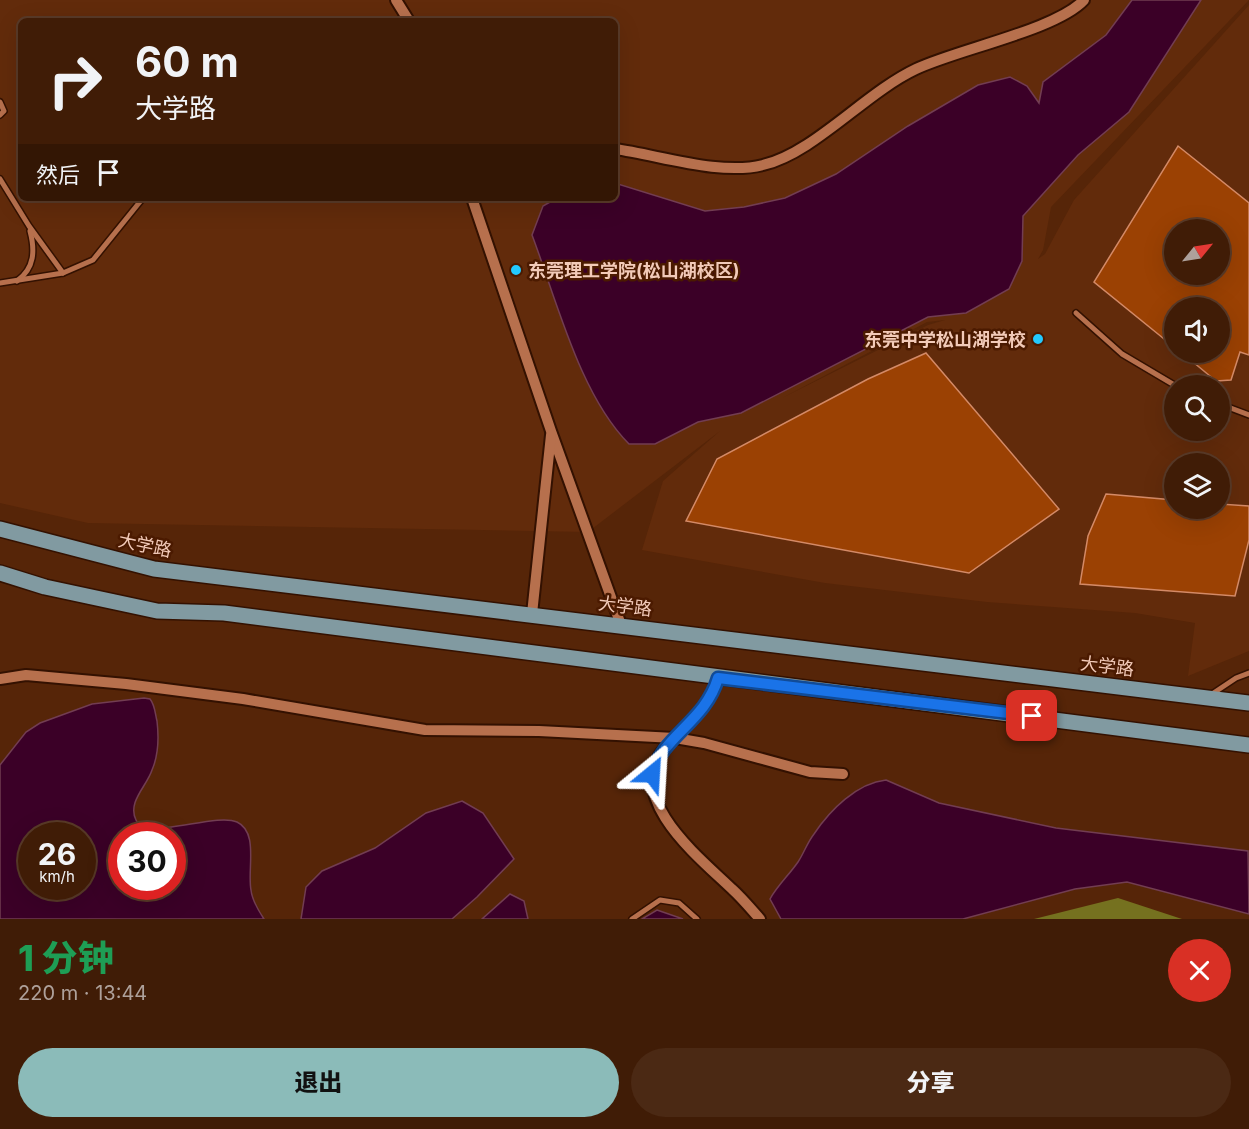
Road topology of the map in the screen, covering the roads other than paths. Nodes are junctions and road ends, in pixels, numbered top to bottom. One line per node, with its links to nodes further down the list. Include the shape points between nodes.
1 (396, 0): 3 (street)
2 (1084, 0): 6 (street, via 1053,21 915,69 874,93 794,154 762,166 720,168)
3 (407, 18)
4 (0, 102): 5 (lane, via 4,111)
5 (0, 115)
6 (618, 150)
7 (0, 179): 10 (lane)
8 (141, 201): 11 (lane, via 93,260)
9 (473, 201): 18 (street)
10 (29, 226): 11 (lane); 13 (lane, via 35,248 26,275)
11 (63, 273): 13 (lane)
12 (0, 283): 13 (lane)
13 (15, 283)
14 (1076, 313): 15 (lane, via 1122,354)
15 (1164, 379)
16 (1230, 408): 17 (lane)
17 (1249, 415)
18 (551, 431): 21 (street); 22 (street)
19 (0, 529): 21 (main road, 大学路, via 154,569)
20 (0, 573): 24 (main road, via 45,587 157,611 224,613)
21 (532, 614): 22 (main road, 大学路)
22 (621, 625): 26 (main road, 大学路)
23 (1249, 672): 26 (lane)
24 (718, 678): 28 (street, via 703,710); 29 (main road)
25 (0, 680): 28 (street, via 26,675 126,684 426,730)
26 (1207, 698): 27 (main road, 大学路)
27 (1249, 703)
28 (675, 738): 30 (street, via 810,772); 33 (street, via 656,762 652,774 656,799 692,851)
29 (1249, 745)
30 (843, 774)
31 (632, 919): 32 (lane, via 660,900 679,903)
32 (697, 919)
33 (760, 919)

